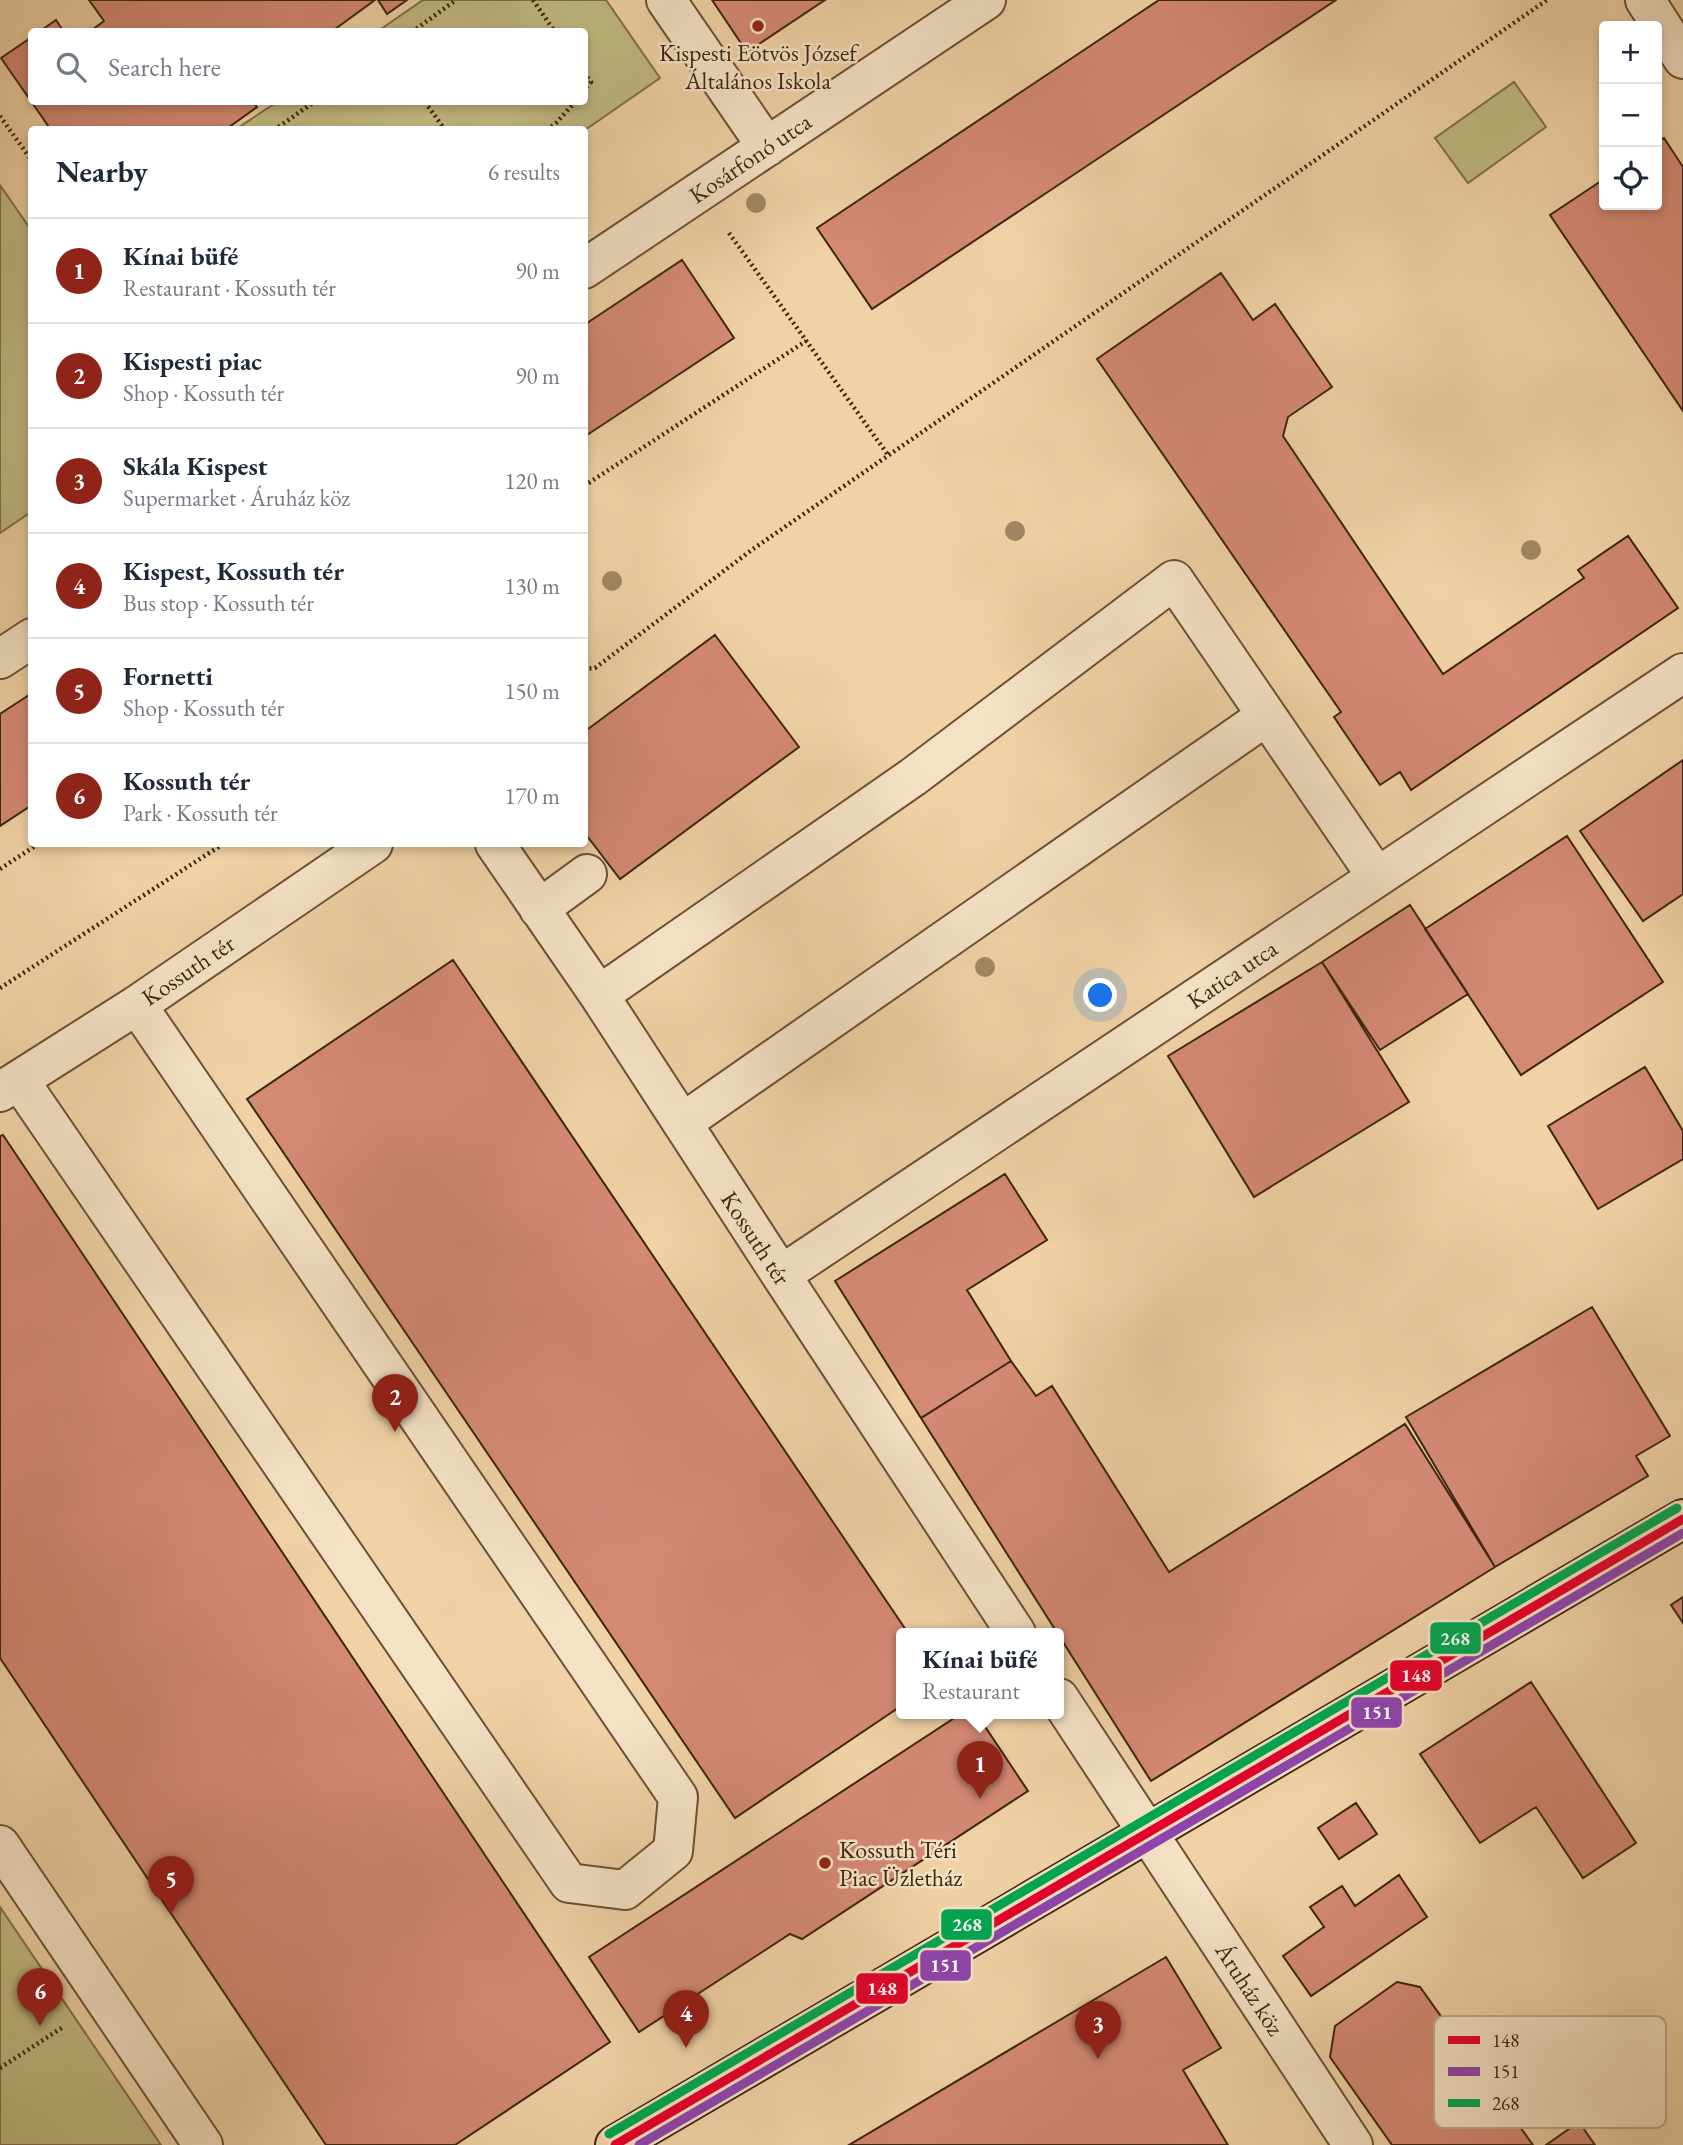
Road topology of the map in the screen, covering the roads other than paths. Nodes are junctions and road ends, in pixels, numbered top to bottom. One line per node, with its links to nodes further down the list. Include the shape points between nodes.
1 (666, 0): 5 (street)
2 (986, 0): 5 (street, Kosárfonó utca)
3 (1645, 0): 4 (street)
4 (1683, 59)
5 (767, 147): 6 (street, Kosárfonó utca)
6 (588, 266)
7 (28, 641): 8 (street)
8 (0, 659)
9 (1683, 673): 14 (street, Katica utca)
10 (1265, 717): 14 (street); 16 (street, via 1174,580 913,777); 19 (street)
11 (369, 847): 17 (street, Kossuth tér)
12 (497, 847): 15 (street, Kossuth tér)
13 (587, 874): 15 (street)
14 (1377, 877): 20 (street, Katica utca)
15 (539, 909): 16 (street, Kossuth tér)
16 (599, 995): 19 (street, Kossuth tér)
17 (137, 1005): 18 (street, Kossuth tér); 18 (street, via 678,1797 673,1852 625,1890 569,1883)
18 (9, 1086)
19 (682, 1123): 20 (street, Kossuth tér)
20 (780, 1275): 22 (street, Kossuth tér)
21 (1683, 1519): 24 (main road)
22 (1013, 1628)
23 (1064, 1706): 24 (street)
24 (1148, 1833): 27 (main road); 28 (street, Áruház köz)
25 (0, 1845): 26 (street)
26 (203, 2145)
27 (615, 2145)
28 (1353, 2145)

